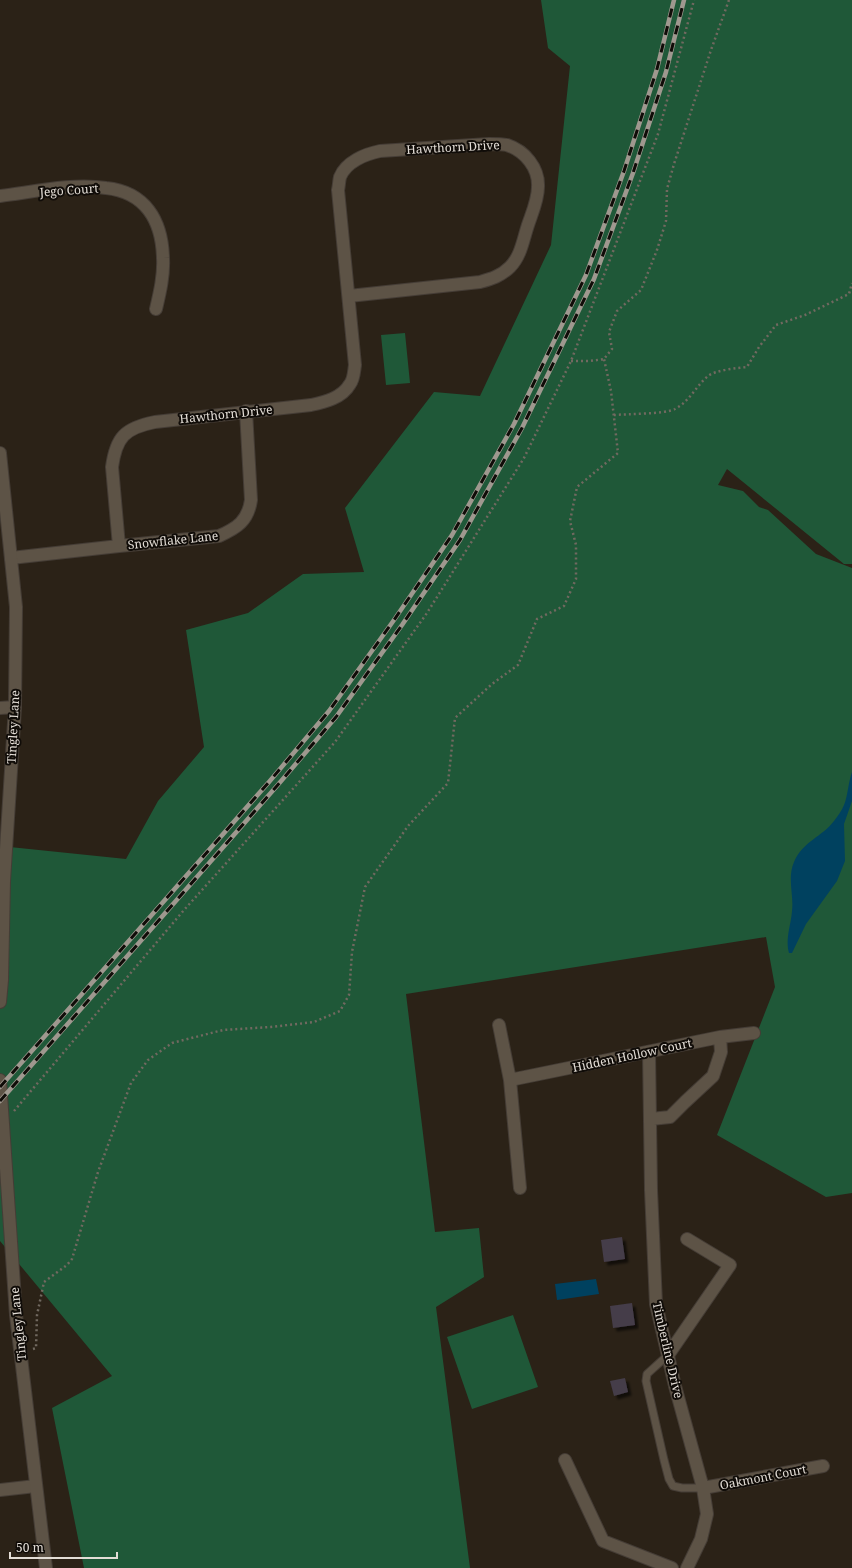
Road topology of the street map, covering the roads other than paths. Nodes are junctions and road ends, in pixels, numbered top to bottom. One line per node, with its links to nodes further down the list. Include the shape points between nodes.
1 (0, 196): 3 (street, Jego Court, via 77,187 106,188 129,193 144,204 158,231 163,258 162,282)
2 (349, 296): 2 (street, Hawthorn Drive, via 480,282 499,276 510,267 519,254 536,200 536,172 528,158 517,149 506,145 489,144 380,151 357,159 340,176 338,190); 4 (street, Hawthorn Drive, via 355,365 348,388 330,400 311,405)
3 (156, 309)
4 (246, 411): 6 (street, Hawthorn Drive, via 155,422 127,431 118,443 112,467); 6 (street, Snowflake Lane, via 251,500 249,511 242,522 219,536)
5 (0, 453): 7 (street, Tingley Lane)
6 (119, 546): 7 (street, Snowflake Lane)
7 (11, 558): 8 (street, Tingley Lane, via 16,607)
8 (15, 707): 9 (street); 10 (street, Tingley Lane, via 4,881)
9 (0, 708)
10 (1, 988): 11 (street, Tingley Lane)
11 (0, 1002)
12 (499, 1025): 17 (street)
13 (754, 1033): 14 (street, Hidden Hollow Court)
14 (720, 1037): 15 (street, Hidden Hollow Court); 18 (street, via 721,1052 713,1076 670,1117)
15 (649, 1052): 17 (street, Hidden Hollow Court); 18 (street, Timberline Drive)
16 (0, 1080): 24 (street, Tingley Lane, via 16,1315)
17 (510, 1080): 19 (street)
18 (651, 1119): 21 (street, Timberline Drive, via 656,1304)
19 (520, 1188)
20 (687, 1238): 21 (street, via 730,1265)
21 (668, 1355): 25 (street, Timberline Drive); 25 (lane, via 647,1374 646,1381 669,1479 673,1486)
22 (564, 1460): 28 (street, via 603,1541)
23 (823, 1466): 25 (street, Oakmont Court)
24 (36, 1486): 26 (street); 27 (street, Tingley Lane)
25 (703, 1488): 29 (street, Timberline Drive, via 707,1514 701,1539)
26 (0, 1490)
27 (46, 1568)
28 (672, 1568)
29 (687, 1568)

